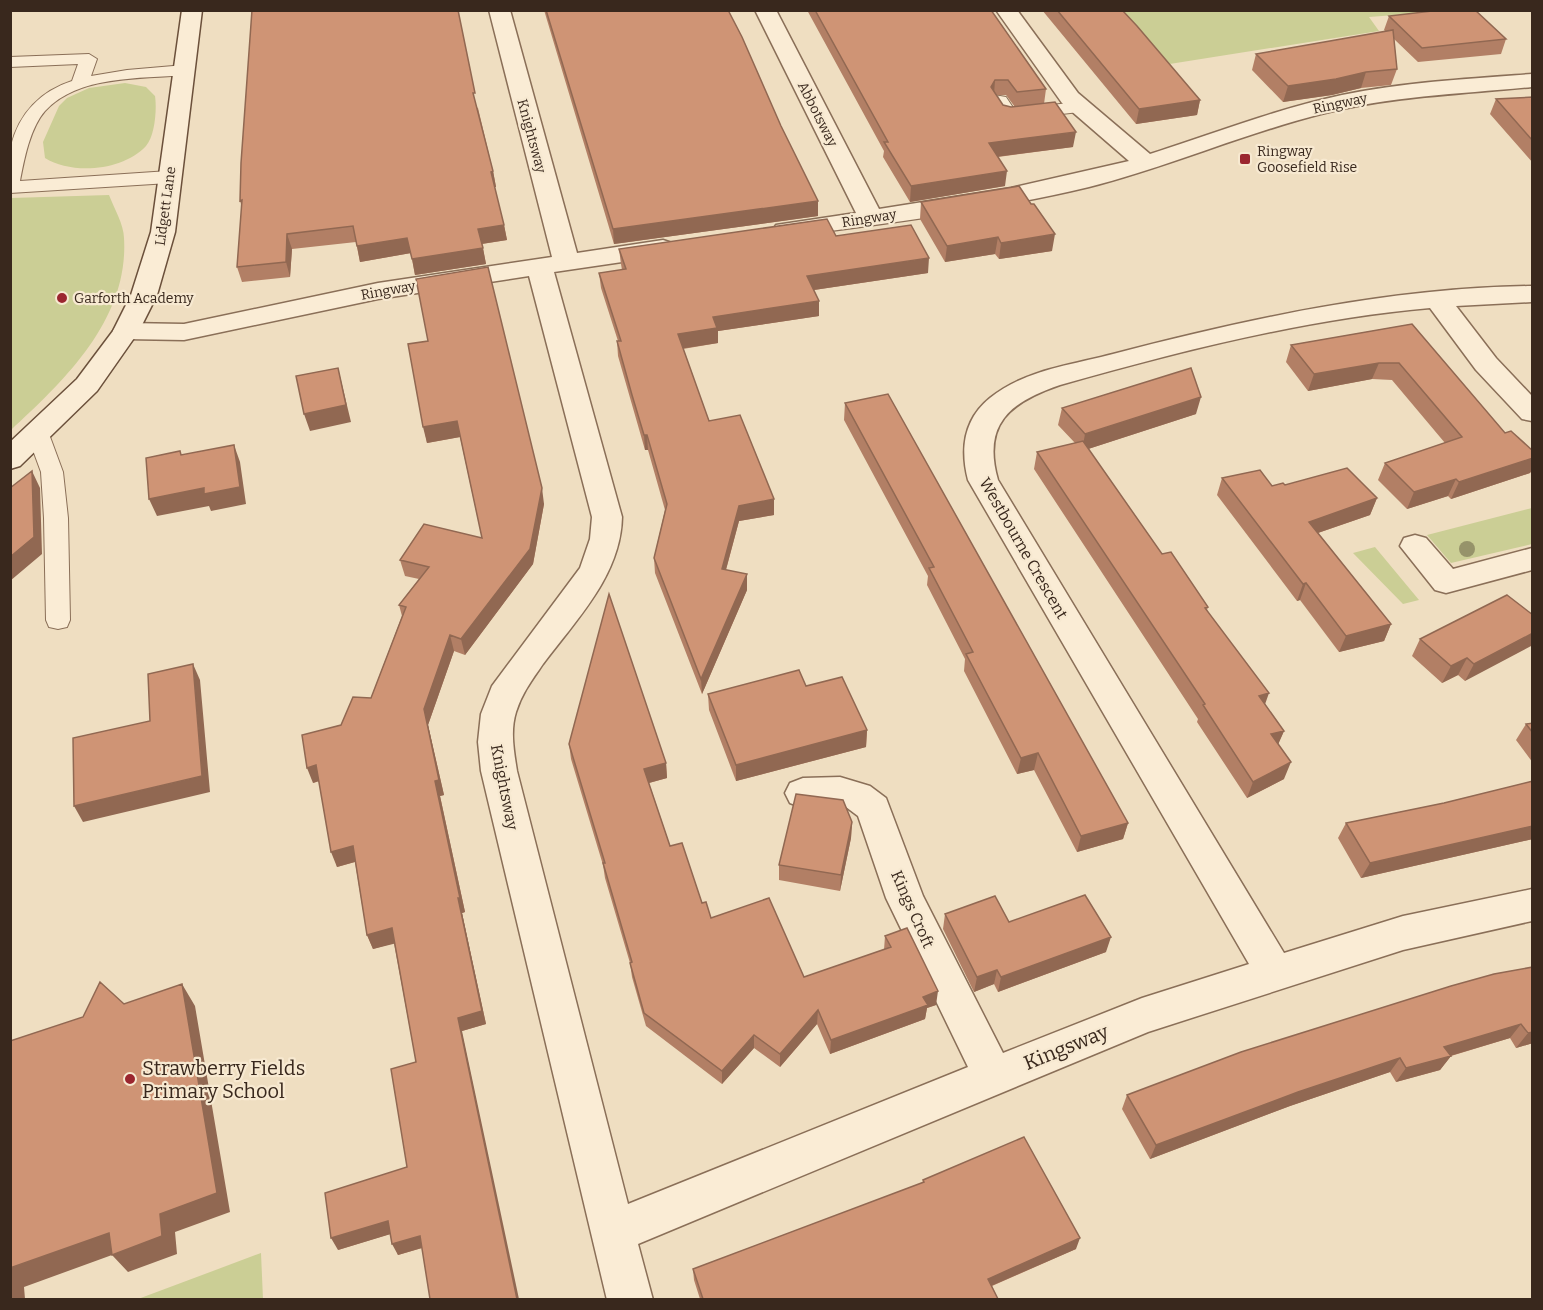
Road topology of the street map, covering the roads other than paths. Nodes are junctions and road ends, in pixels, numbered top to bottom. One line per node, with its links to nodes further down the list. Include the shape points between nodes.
1 (192, 10): 6 (street, Lidgett Lane)
2 (499, 10): 18 (street, Knightsway)
3 (765, 10): 15 (street, Abbotsway)
4 (1006, 10): 10 (street)
5 (10, 62): 8 (lane, via 89,58)
6 (185, 70): 8 (lane); 12 (street, Lidgett Lane)
7 (1533, 81): 11 (street, Ringway, via 1361,97 1273,120)
8 (79, 84): 13 (lane, via 51,96 36,111 15,160)
9 (1000, 101): 10 (lane, via 1009,115)
10 (1079, 107): 11 (street)
11 (1147, 164): 15 (street, Ringway, via 1085,180)
12 (169, 177): 14 (lane); 21 (street, Lidgett Lane, via 156,261)
13 (10, 183)
14 (10, 187)
15 (871, 218): 16 (street, Ringway)
16 (765, 233)
17 (683, 245): 18 (street, Ringway)
18 (552, 264): 21 (street, Ringway, via 378,291 184,332); 32 (street, Knightsway, via 607,517 607,536 592,573 509,686 498,714 495,742)
19 (1533, 294): 20 (street, Westbourne Crescent)
20 (1437, 299): 22 (street, via 1486,364); 30 (street, Westbourne Crescent, via 1244,330 1041,383 999,405 985,421 978,440 977,460 983,480)
21 (126, 331): 23 (street, Lidgett Lane, via 87,385)
22 (1533, 412)
23 (38, 434): 24 (street, Lidgett Lane); 27 (lane, via 52,472)
24 (10, 459)
25 (1415, 546): 26 (street, via 1446,582)
26 (1533, 560)
27 (58, 620)
28 (802, 793): 31 (street, Kings Croft, via 846,791 866,800 873,808 905,898)
29 (1533, 905): 30 (street, Kingsway, via 1403,933)
30 (1275, 973): 31 (street, Kingsway, via 1142,1016)
31 (993, 1076): 32 (street, Kingsway)
32 (613, 1232): 33 (street, Knightsway)
33 (630, 1299)

